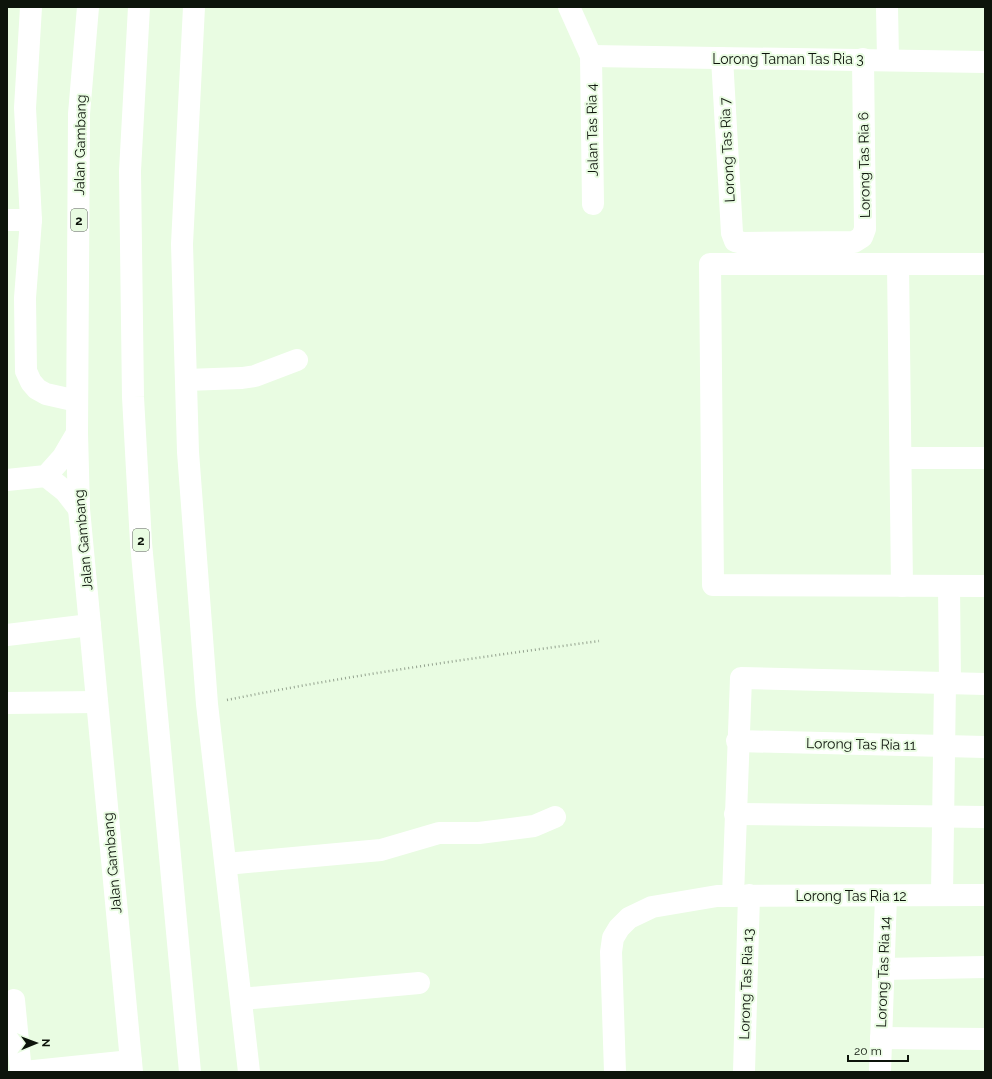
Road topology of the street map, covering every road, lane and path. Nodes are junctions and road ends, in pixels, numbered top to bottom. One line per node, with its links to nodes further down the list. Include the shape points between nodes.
1 (31, 7): 12 (main road, via 25,108)
2 (88, 7): 22 (main road, Jalan Gambang / 2, via 79,114)
3 (139, 7): 62 (main road, 2, via 130,171 133,398 142,543)
4 (194, 7): 21 (main road, via 182,244)
5 (569, 7): 7 (main road)
6 (887, 7): 10 (main road)
7 (591, 56): 8 (main road, Lorong Taman Tas Ria 3); 13 (main road, Jalan Tas Ria 4)
8 (722, 58): 9 (main road, Lorong Taman Tas Ria 3); 16 (main road, Lorong Tas Ria 7, via 732,233)
9 (863, 59): 10 (main road, Lorong Taman Tas Ria 3); 16 (main road, Lorong Tas Ria 6, via 865,229 862,237 854,242)
10 (888, 59): 11 (main road, Lorong Taman Tas Ria 3)
11 (985, 62)
12 (17, 150): 15 (main road)
13 (593, 204)
14 (7, 220): 15 (main road)
15 (31, 220): 19 (main road)
16 (735, 241)
17 (898, 264): 18 (main road); 24 (main road); 29 (main road, via 710,264 713,586)
18 (985, 264)
19 (16, 299): 22 (main road, via 26,371 31,382 37,390 46,394)
20 (297, 360): 21 (main road, via 255,376)
21 (186, 380): 39 (main road, via 188,452)
22 (77, 401): 23 (main road, Jalan Gambang / 2)
23 (77, 433): 26 (main road, via 64,457); 28 (main road, Jalan Gambang / 2)
24 (901, 458): 25 (main road); 29 (main road)
25 (985, 458)
26 (46, 476): 27 (main road); 28 (main road, via 65,491)
27 (7, 480)
28 (79, 509): 32 (main road, Jalan Gambang / 2)
29 (902, 586): 30 (main road)
30 (949, 586): 31 (main road); 35 (main road)
31 (985, 586)
32 (90, 625): 33 (main road); 37 (main road, Jalan Gambang / 2)
33 (7, 635)
34 (599, 641): 39 (path, via 367,674)
35 (947, 683): 36 (main road); 40 (main road, Lorong Tas Ria 13, via 741,678); 41 (main road)
36 (985, 684)
37 (97, 702): 38 (main road); 59 (main road, Jalan Gambang / 2)
38 (7, 703)
39 (208, 704): 47 (main road)
40 (737, 741): 41 (main road, Lorong Tas Ria 11); 43 (main road, Lorong Tas Ria 13)
41 (943, 746): 42 (main road, Lorong Tas Ria 11); 45 (main road)
42 (985, 747)
43 (735, 814): 45 (main road); 50 (main road, Lorong Tas Ria 13)
44 (555, 817): 47 (main road, via 534,826 479,833 439,833 382,850)
45 (942, 817): 46 (main road); 48 (main road)
46 (985, 817)
47 (226, 864): 55 (main road)
48 (942, 895): 49 (main road, Lorong Tas Ria 12); 51 (main road, Lorong Tas Ria 12)
49 (985, 895)
50 (733, 896): 51 (main road, Lorong Tas Ria 12); 64 (main road, Lorong Tas Ria 12, via 652,907 629,918 619,928 613,938 611,952); 65 (main road, Lorong Tas Ria 13)
51 (886, 896): 53 (main road, Lorong Tas Ria 14)
52 (985, 967): 53 (main road)
53 (883, 968): 57 (main road, Lorong Tas Ria 14)
54 (419, 983): 55 (main road)
55 (241, 999): 63 (main road)
56 (14, 1000): 60 (main road)
57 (881, 1038): 58 (main road); 66 (main road, Lorong Tas Ria 14)
58 (985, 1039)
59 (132, 1067): 61 (main road)
60 (21, 1072)
61 (24, 1072)
62 (190, 1072)
63 (249, 1072)
64 (615, 1072)
65 (744, 1072)
66 (880, 1072)

